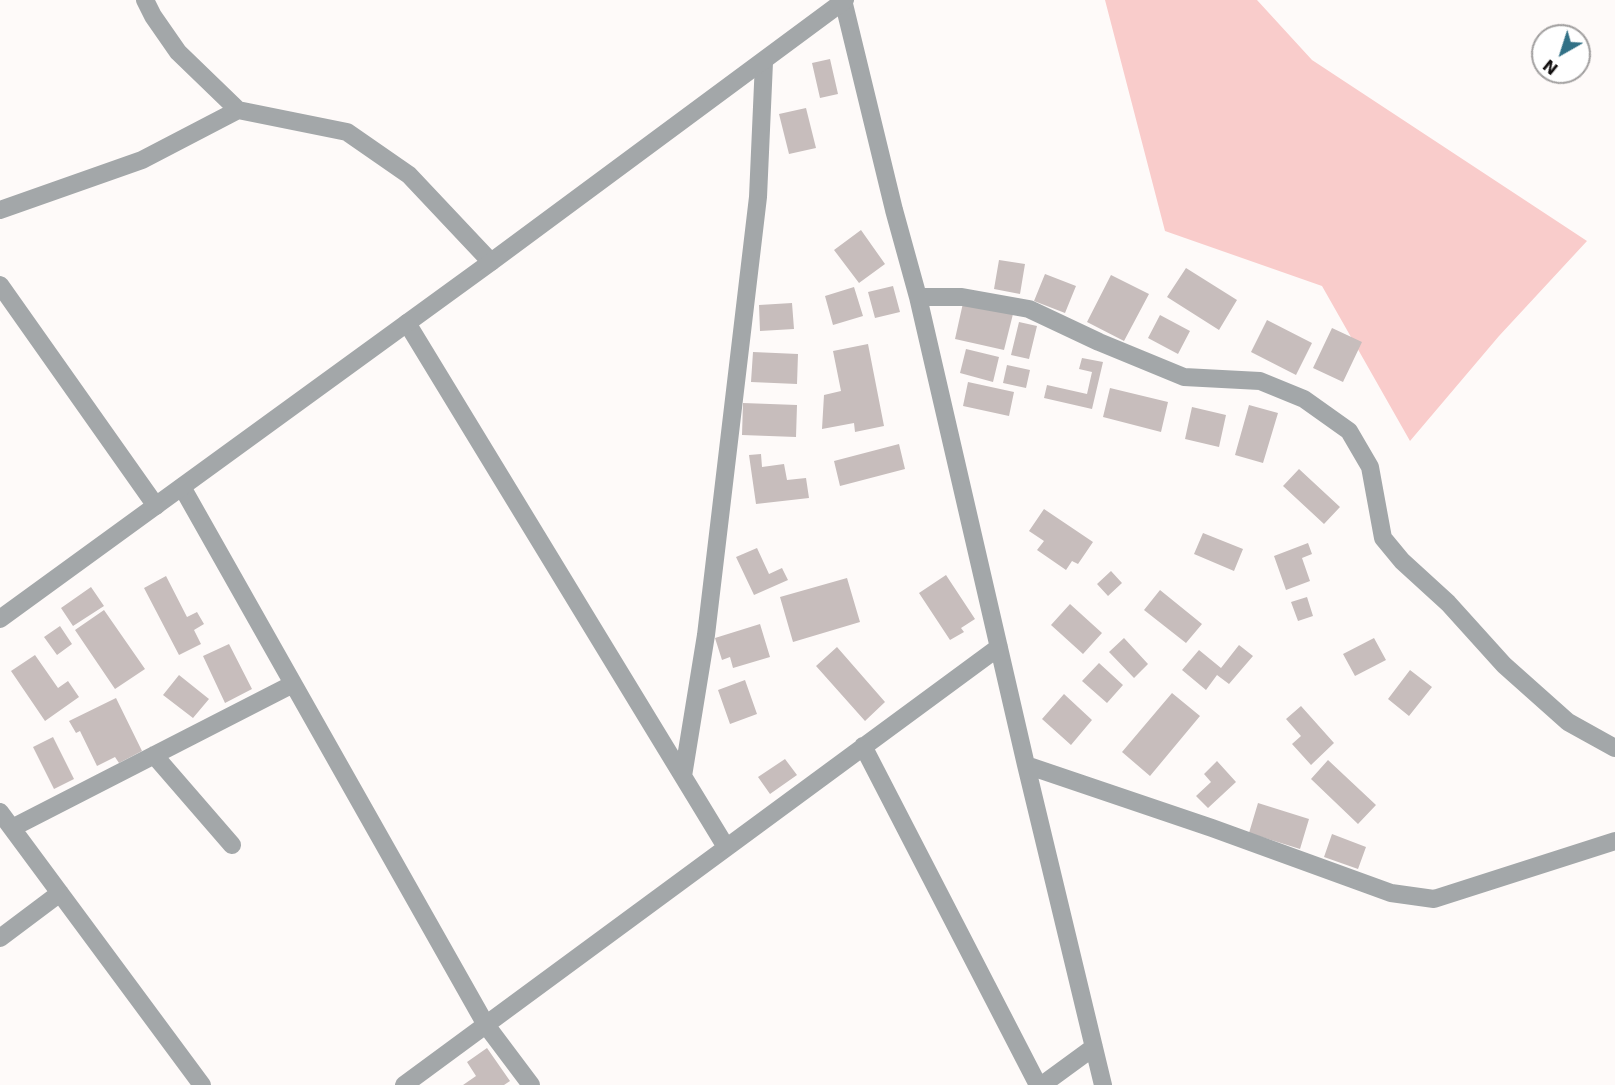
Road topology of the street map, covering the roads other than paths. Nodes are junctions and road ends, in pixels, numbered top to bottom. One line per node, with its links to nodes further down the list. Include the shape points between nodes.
1 (145, 0): 4 (street, via 178,52)
2 (844, 0): 3 (street); 8 (street)
3 (764, 62): 6 (street); 19 (street, via 758,197 706,635)
4 (238, 110): 5 (street, via 142,160); 6 (street, via 347,132 409,175)
5 (0, 210)
6 (491, 262): 9 (street)
7 (0, 285): 11 (street)
8 (918, 297): 13 (street); 16 (street, via 962,297 1029,309 1184,376 1260,381 1304,399 1349,431 1370,467 1383,538 1402,561 1448,603 1504,665 1568,722)
9 (408, 323): 10 (street); 19 (street)
10 (182, 487): 11 (street); 14 (street)
11 (156, 506): 12 (street)
12 (0, 619)
13 (999, 647): 15 (street); 18 (street)
14 (293, 684): 17 (street); 27 (street)
15 (863, 746): 24 (street); 32 (street)
16 (1615, 748)
17 (154, 755): 21 (street); 23 (street)
18 (1026, 765): 22 (street, via 1391,893 1434,899); 28 (street)
19 (683, 776): 24 (street)
20 (0, 812): 21 (street)
21 (12, 828): 25 (street)
22 (1615, 841)
23 (232, 845)
24 (726, 847): 27 (street)
25 (60, 893): 26 (street); 29 (street)
26 (0, 938)
27 (486, 1025): 30 (street); 31 (street)
28 (1094, 1047): 32 (street); 33 (street)
29 (202, 1085)
30 (404, 1085)
31 (531, 1085)
32 (1040, 1085)
33 (1103, 1085)

